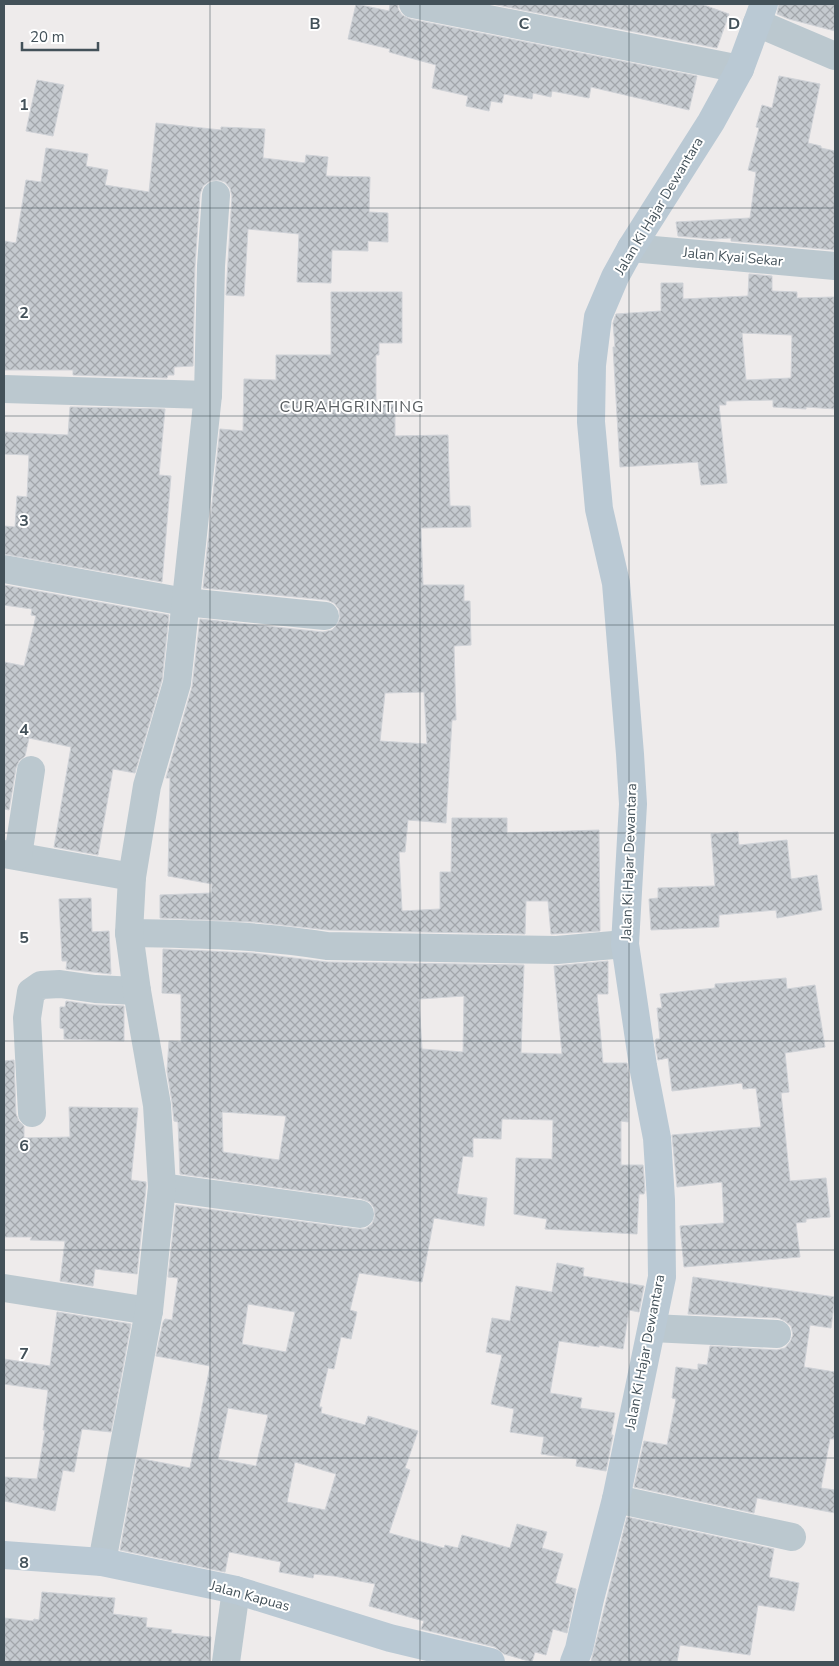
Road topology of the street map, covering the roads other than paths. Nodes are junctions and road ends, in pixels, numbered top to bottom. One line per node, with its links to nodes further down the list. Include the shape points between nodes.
1 (413, 4): 4 (street)
2 (760, 14): 3 (street); 4 (main road, Jalan Ki Hajar Dewantara)
3 (835, 56)
4 (740, 69): 6 (main road, Jalan Ki Hajar Dewantara, via 711,122)
5 (216, 195): 9 (street)
6 (631, 248): 7 (street, Jalan Kyai Sekar); 17 (main road, Jalan Ki Hajar Dewantara, via 598,316 592,365 591,422 599,509 616,583 630,754 633,804)
7 (835, 266)
8 (4, 389): 9 (street)
9 (208, 395): 11 (street)
10 (4, 569): 11 (street)
11 (185, 602): 12 (street); 15 (street, via 177,683 147,786)
12 (325, 616)
13 (31, 770): 14 (street)
14 (11, 855): 15 (street)
15 (132, 877): 16 (street)
16 (129, 933): 17 (street, via 233,936 327,946 557,950); 18 (street)
17 (625, 944): 24 (main road, Jalan Ki Hajar Dewantara, via 657,1138 662,1200 662,1277)
18 (137, 991): 19 (street, via 60,984 41,985 31,992 27,1018); 20 (street, via 157,1105)
19 (32, 1114)
20 (162, 1187): 21 (street); 23 (street)
21 (360, 1214)
22 (4, 1288): 23 (street)
23 (149, 1311): 29 (street)
24 (652, 1328): 25 (street); 26 (main road, Jalan Ki Hajar Dewantara)
25 (776, 1334)
26 (616, 1500): 27 (street); 33 (main road, Jalan Ki Hajar Dewantara)
27 (792, 1537)
28 (4, 1555): 29 (main road, Jalan Kapuas)
29 (102, 1562): 30 (main road, Jalan Kapuas)
30 (235, 1601): 31 (street); 32 (main road, Jalan Kapuas)
31 (227, 1657)
32 (491, 1662)
33 (574, 1662)

